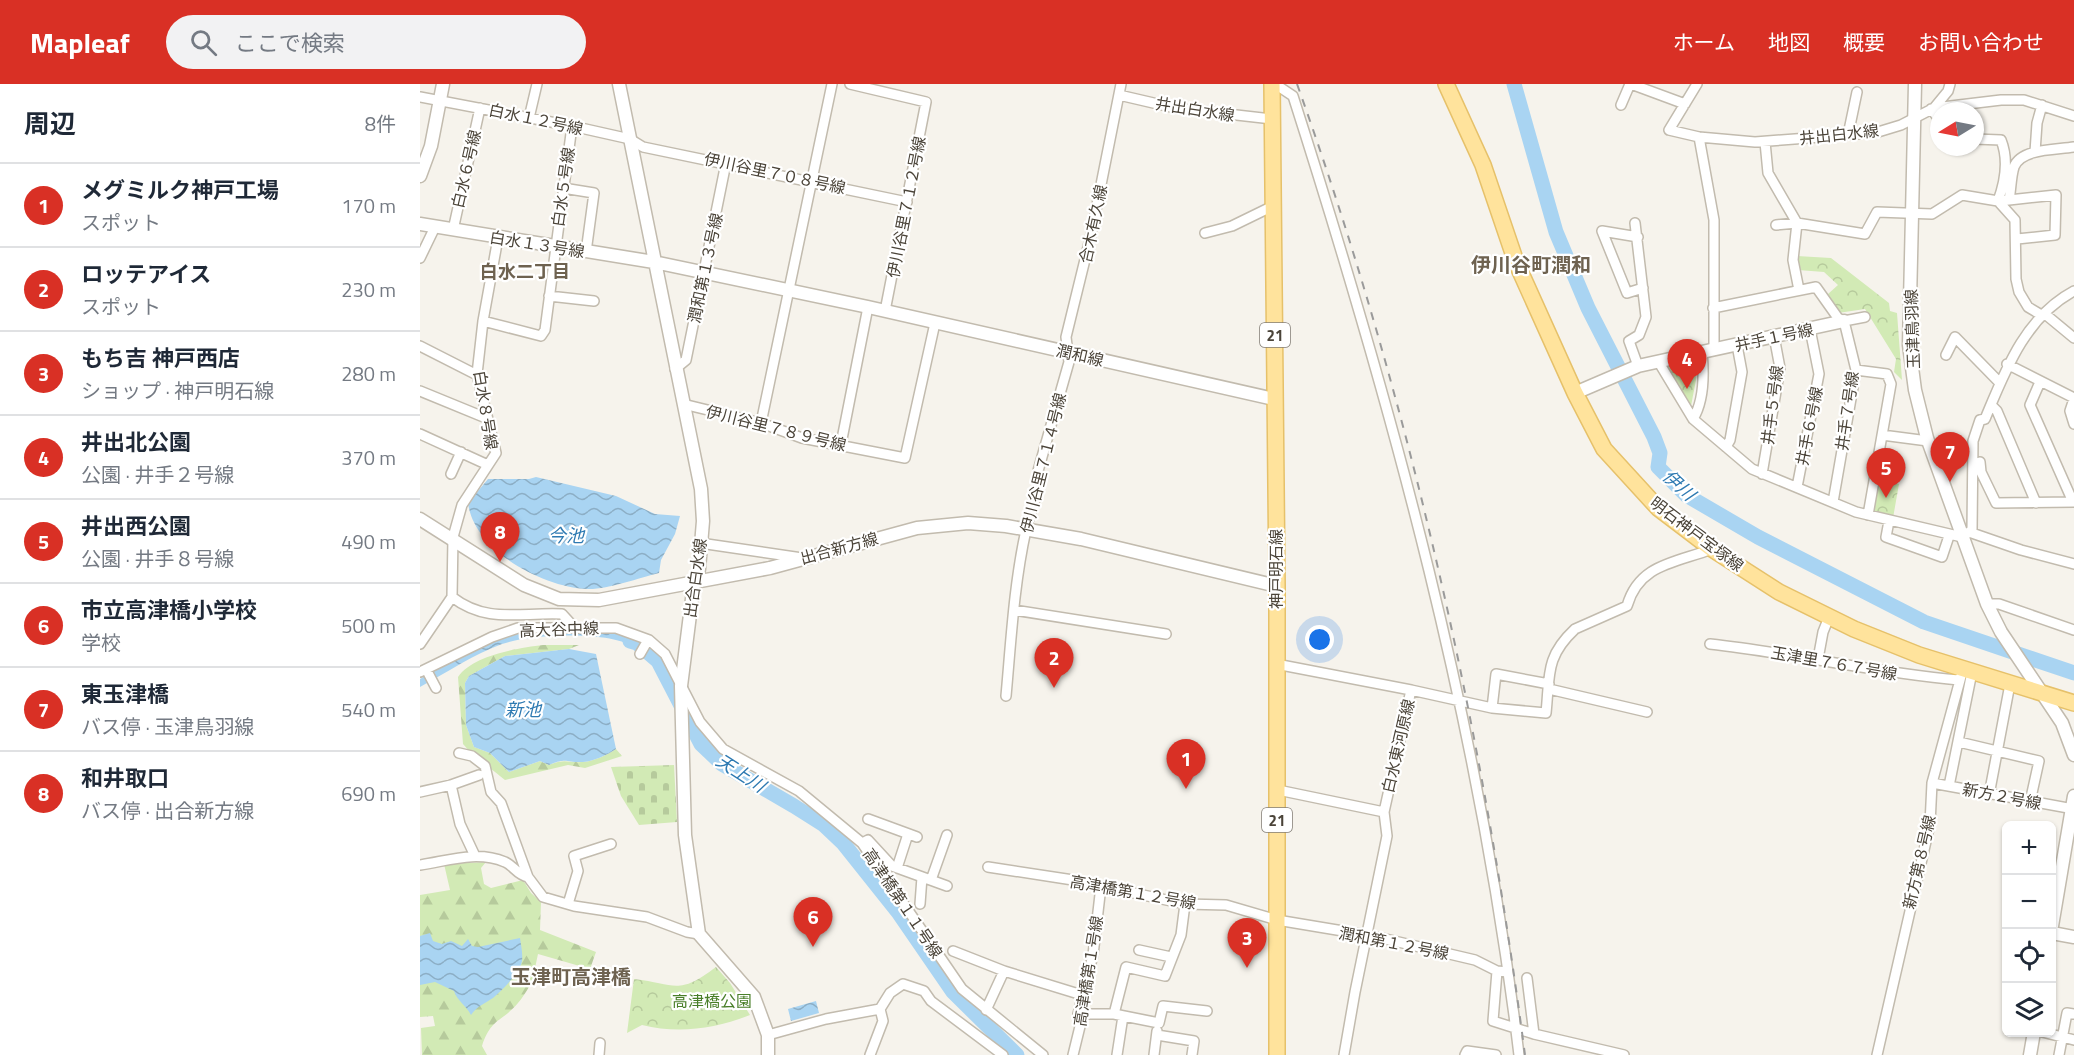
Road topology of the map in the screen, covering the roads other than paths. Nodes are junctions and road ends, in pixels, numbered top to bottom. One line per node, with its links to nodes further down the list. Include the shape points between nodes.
1 (443, 84): 16 (street)
2 (537, 84): 26 (street)
3 (619, 84): 31 (street, 出合白水線)
4 (832, 84): 40 (street)
5 (850, 84): 43 (street, 伊川谷里７１２号線, via 926,102)
6 (1121, 84): 14 (street, 合木有久線)
7 (1273, 84): 27 (main road, 神戸明石線 / 21); 150 (street, via 1293,96 1351,278 1421,533)
8 (1446, 84): 92 (main road, 明石神戸宝塚線, via 1483,165 1516,262)
9 (1630, 84): 19 (street); 20 (street)
10 (1697, 84): 19 (street)
11 (1915, 84): 25 (street, 玉津鳥羽線)
12 (1950, 84): 17 (street)
13 (1857, 92): 29 (street)
14 (1119, 95): 27 (street, 井出白水線, via 1175,108); 80 (street, 合木有久線, via 1066,338)
15 (420, 97): 16 (street, 白水１２号線)
16 (441, 101): 22 (street, 白水１２号線); 39 (street)
17 (1938, 102)
18 (1984, 102): 21 (street, 井出白水線, via 2024,100)
19 (1685, 104): 30 (street, 井出白水線, via 1669,130)
20 (1621, 105)
21 (2042, 105): 24 (street, 井出白水線); 36 (street)
22 (480, 108): 26 (street, 白水１２号線); 51 (street, 白水６号線)
23 (1930, 110): 25 (street, 井出白水線)
24 (2074, 116)
25 (1914, 117): 29 (street, 井出白水線, via 1878,132); 45 (street, 玉津鳥羽線)
26 (529, 118): 28 (street, 白水１２号線)
27 (1272, 119): 44 (main road, 神戸明石線 / 21)
28 (572, 126): 31 (street, 白水１２号線); 41 (street, 白水５号線)
29 (1848, 135): 33 (street, 井出白水線)
30 (1699, 137): 33 (street, 井出白水線); 68 (street, via 1714,220)
31 (630, 139): 34 (street, 白水１２号線); 59 (street, 出合白水線)
32 (1984, 139): 38 (street, via 2001,140)
33 (1765, 142): 46 (street, via 1768,174)
34 (643, 147): 37 (street, 伊川谷里７０８号線)
35 (2074, 147): 36 (street)
36 (2035, 152): 38 (street, via 2019,159)
37 (726, 164): 40 (street, 伊川谷里７０８号線); 60 (street, 潤和第１３号線)
38 (2010, 174): 42 (street)
39 (420, 176)
40 (811, 181): 43 (street, 伊川谷里７０８号線); 63 (street)
41 (563, 188): 56 (street, 白水５号線); 57 (street, via 594,194)
42 (2003, 200): 45 (street, via 1962,195 1932,214); 55 (street, via 2015,220); 55 (street, via 2056,195 2055,235)
43 (907, 202): 69 (street, 伊川谷里７１２号線)
44 (1273, 206): 52 (street, via 1232,226); 94 (main road, 神戸明石線 / 21)
45 (1911, 213): 46 (street, via 1877,212 1865,234); 104 (street, 玉津鳥羽線, via 1909,345)
46 (1797, 222): 49 (street); 62 (street, via 1794,260)
47 (1635, 223): 53 (street)
48 (420, 224): 50 (street, 白水１３号線)
49 (1776, 225)
50 (435, 227): 51 (street, 白水１３号線); 58 (street)
51 (453, 230): 54 (street, 白水１３号線)
52 (1205, 233)
53 (1638, 237): 61 (street); 61 (street, via 1602,231 1627,293)
54 (498, 238): 56 (street, 白水１３号線); 72 (street, 白水８号線)
55 (2017, 239): 70 (street, via 2019,292 2028,308)
56 (554, 247): 57 (street, 白水１３号線); 65 (street, 白水５号線)
57 (586, 252): 59 (street, 白水１３号線)
58 (420, 258)
59 (654, 262): 60 (street, 白水１３号線); 86 (street, 出合白水線)
60 (704, 274): 63 (street, 白水１３号線); 86 (street, 潤和第１３号線, via 686,360)
61 (1643, 288): 85 (street, via 1646,317 1639,335 1629,341)
62 (1799, 290): 68 (street); 73 (street, via 1816,287)
63 (788, 291): 67 (street, 潤和線); 100 (street)
64 (2074, 291): 70 (street)
65 (549, 296): 66 (street); 72 (street, 白水５号線, via 541,336)
66 (594, 301)
67 (868, 307): 69 (street, 潤和線); 105 (street)
68 (1713, 308): 81 (street)
69 (885, 311): 74 (street, 潤和線)
70 (2044, 315): 77 (street); 84 (street)
71 (1865, 317): 73 (street, 井手１号線)
72 (483, 321): 88 (street, 白水８号線)
73 (1844, 321): 75 (street, 井手１号線); 87 (street, 井手７号線)
74 (935, 323): 80 (street, 潤和線); 105 (street, 伊川谷里７８９号線, via 905,458)
75 (1810, 328): 76 (street, 井手１号線); 111 (street, 井手６号線, via 1818,374)
76 (1774, 336): 78 (street, 井手１号線); 110 (street, 井手５号線, via 1780,368)
77 (2074, 338)
78 (1737, 345): 81 (street, 井手１号線); 106 (street, via 1742,372)
79 (420, 346): 88 (street)
80 (1067, 351): 94 (street, 潤和線); 118 (street, 伊川谷里７１４号線, via 1069,362)
81 (1708, 351): 83 (street, 井手１号線); 98 (street)
82 (1946, 355): 90 (street, via 1955,337)
83 (1658, 361): 85 (street, 井手１号線); 98 (street)
84 (2007, 364): 89 (street); 90 (street)
85 (1638, 366): 92 (street, 井手１号線)
86 (675, 369): 95 (street, 出合白水線)
87 (1856, 370): 103 (street, via 1887,375 1891,384); 112 (street, 井手７号線)
88 (477, 375): 97 (street, 白水８号線)
89 (2040, 382): 93 (street); 113 (street, via 2030,405)
90 (2000, 383): 96 (street)
91 (420, 391): 97 (street)
92 (1578, 391): 123 (main road, 明石神戸宝塚線, via 1604,449 1620,469 1658,508)
93 (2074, 398): 101 (street, via 2070,411)
94 (1274, 399): 127 (main road, 神戸明石線 / 21)
95 (683, 404): 100 (street, 伊川谷里７８９号線); 122 (street, 出合白水線, via 700,489)
96 (1991, 405): 99 (street); 114 (street)
97 (486, 418): 108 (street, 白水８号線, via 496,453)
98 (1693, 419): 106 (street)
99 (1985, 419): 114 (street, via 1979,441 1981,472 1996,503); 119 (street, via 1980,420 1973,441 1972,530)
100 (761, 423): 105 (street, 伊川谷里７８９号線, via 802,438)
101 (2074, 424)
102 (420, 434): 107 (street)
103 (1882, 435): 104 (street); 115 (street)
104 (1928, 441): 119 (street, 玉津鳥羽線)
105 (841, 444)
106 (1726, 447): 110 (street)
107 (461, 452): 108 (street); 109 (street)
108 (488, 465): 121 (street, 白水８号線, via 462,505)
109 (451, 474)
110 (1762, 474): 111 (street)
111 (1797, 487): 112 (street)
112 (1833, 502): 115 (street)
113 (2074, 502): 114 (street)
114 (2036, 503)
115 (1868, 515): 117 (street)
116 (420, 519): 121 (street, 出合新方線)
117 (1889, 521): 120 (street); 120 (street, via 1886,537 1942,556)
118 (1026, 529): 124 (street, 出合新方線, via 968,523 916,528); 127 (street, 出合新方線); 130 (street, 伊川谷里７１４号線)
119 (1966, 535): 120 (street); 125 (street); 129 (street, 玉津鳥羽線)
120 (1949, 536)
121 (453, 537): 126 (street, 出合新方線, via 524,585 559,598 599,600); 128 (street, 白水８号線)
122 (700, 543): 124 (street); 126 (street, 出合白水線)
123 (1712, 549): 131 (main road, 明石神戸宝塚線, via 1779,592); 146 (street, via 1650,570 1635,586 1627,606 1575,629 1552,656)
124 (802, 558): 126 (street, 出合新方線)
125 (2074, 564)
126 (694, 583): 145 (street, 出合白水線)
127 (1277, 586): 140 (main road, 神戸明石線 / 21)
128 (452, 597): 132 (street, via 487,615 562,614); 136 (street)
129 (1987, 604): 133 (street, via 1999,604); 148 (street, 玉津鳥羽線)
130 (1014, 610): 134 (street); 149 (street, 伊川谷里７１４号線)
131 (1829, 617): 139 (street); 142 (main road, 明石神戸宝塚線)
132 (573, 626): 135 (street, 高大谷中線, via 616,628); 141 (street, 高大谷中線, via 518,628)
133 (2074, 630)
134 (1166, 634)
135 (648, 640): 138 (street); 145 (street, 高大谷中線, via 665,654)
136 (420, 644)
137 (1710, 644): 139 (street, 玉津里７６７号線)
138 (640, 654)
139 (1818, 659): 142 (street, 玉津里７６７号線, via 1897,675)
140 (1276, 664): 147 (street, 白水東河原線); 162 (main road, 神戸明石線 / 21)
141 (423, 671): 144 (street)
142 (1965, 674): 143 (main road, 明石神戸宝塚線); 154 (street); 159 (street, 新方第８号線)
143 (2010, 684): 148 (main road, 明石神戸宝塚線); 155 (street)
144 (435, 686)
145 (681, 686): 171 (street, 高津橋第１１号線, via 700,722 723,749 799,791); 186 (street, 出合白水線, via 685,835)
146 (1549, 686): 152 (street, via 1546,713); 152 (street, via 1496,674); 153 (street)
147 (1411, 690): 150 (street); 168 (street, 白水東河原線)
148 (2040, 693): 151 (main road, 明石神戸宝塚線); 157 (street, 玉津鳥羽線, via 2062,723)
149 (1006, 696)
150 (1461, 702): 152 (street); 195 (street)
151 (2074, 703)
152 (1492, 708)
153 (1647, 712)
154 (1959, 742): 155 (street); 161 (street)
155 (1998, 751): 164 (street); 166 (street, via 2039,761)
156 (459, 753): 177 (street, via 472,756 485,766 491,792 501,803)
157 (2074, 755)
158 (479, 775): 160 (street)
159 (1932, 783): 161 (street, 新方２号線); 229 (street, 新方第８号線, via 1930,824)
160 (451, 785): 163 (street); 173 (street, via 460,824)
161 (1949, 786): 164 (street, 新方２号線)
162 (1278, 790): 168 (street); 185 (main road, 神戸明石線 / 21)
163 (420, 792)
164 (1989, 795): 166 (street, 新方２号線)
165 (2074, 796): 167 (street)
166 (2031, 802): 167 (street, 新方２号線)
167 (2073, 809): 184 (street)
168 (1383, 812): 188 (street, 白水東河原線, via 1387,836)
169 (868, 819): 176 (street, via 913,835)
170 (947, 835): 178 (street)
171 (862, 843): 176 (street, via 868,840); 199 (street, 高津橋第１１号線, via 962,989)
172 (611, 844): 181 (street, via 574,856 578,871)
173 (476, 856): 174 (street); 177 (street, via 506,862 520,876)
174 (420, 865)
175 (988, 867): 180 (street, 高津橋第１２号線)
176 (897, 868): 178 (street)
177 (528, 877): 181 (street, via 543,897)
178 (927, 879): 179 (street); 182 (street)
179 (947, 886)
180 (1101, 886): 183 (street, 高津橋第１２号線); 197 (street, 高津橋第１号線, via 1090,972)
181 (568, 904): 186 (street, via 647,917)
182 (920, 904)
183 (1185, 904): 185 (street, 高津橋第１２号線, via 1226,905); 192 (street, via 1181,935)
184 (2056, 904)
185 (1277, 920): 188 (street, 潤和第１２号線); 223 (main road, 神戸明石線 / 21)
186 (699, 934): 207 (street, via 754,997)
187 (2056, 934): 189 (street)
188 (1368, 937): 194 (street, 潤和第１２号線, via 1475,960); 224 (street, 白水東河原線)
189 (2074, 937)
190 (1139, 950): 192 (street)
191 (953, 951): 193 (street)
192 (1171, 957): 203 (street, via 1165,976 1126,967)
193 (1004, 971): 197 (street); 199 (street)
194 (1497, 971): 195 (street, 潤和第１２号線); 205 (street, via 1492,1021)
195 (1508, 972): 205 (street)
196 (1527, 978): 206 (street)
197 (1082, 995): 201 (street, 高津橋第１号線, via 1078,1014)
198 (880, 1009): 207 (street); 217 (street, via 884,1022); 218 (street, via 890,993 903,984 917,987)
199 (986, 1010): 214 (street, 高津橋第１１号線)
200 (1207, 1011): 204 (street, via 1163,1006)
201 (1083, 1014): 203 (street); 219 (street, 高津橋第１号線)
202 (2074, 1014): 211 (street, via 2067,1013)
203 (1119, 1015): 204 (street); 220 (street)
204 (1159, 1023): 208 (street)
205 (1516, 1028): 206 (street); 227 (street)
206 (1534, 1034): 228 (street)
207 (768, 1035): 216 (street)
208 (1157, 1035): 221 (street); 222 (street, via 1194,1041)
209 (2056, 1036): 211 (street)
210 (2033, 1037): 230 (street)
211 (2062, 1037): 212 (street); 231 (street)
212 (2074, 1040)
213 (600, 1043): 215 (street)
214 (1042, 1054)
215 (599, 1055)
216 (768, 1055)
217 (870, 1055)
218 (1003, 1055)
219 (1073, 1055)
220 (1117, 1055)
221 (1154, 1055)
222 (1192, 1055)
223 (1277, 1055)
224 (1344, 1055)
225 (1465, 1055): 226 (street, via 1467,1051)
226 (1496, 1055)
227 (1519, 1055)
228 (1624, 1055)
229 (1877, 1055)
230 (2030, 1055)
231 (2059, 1055)

